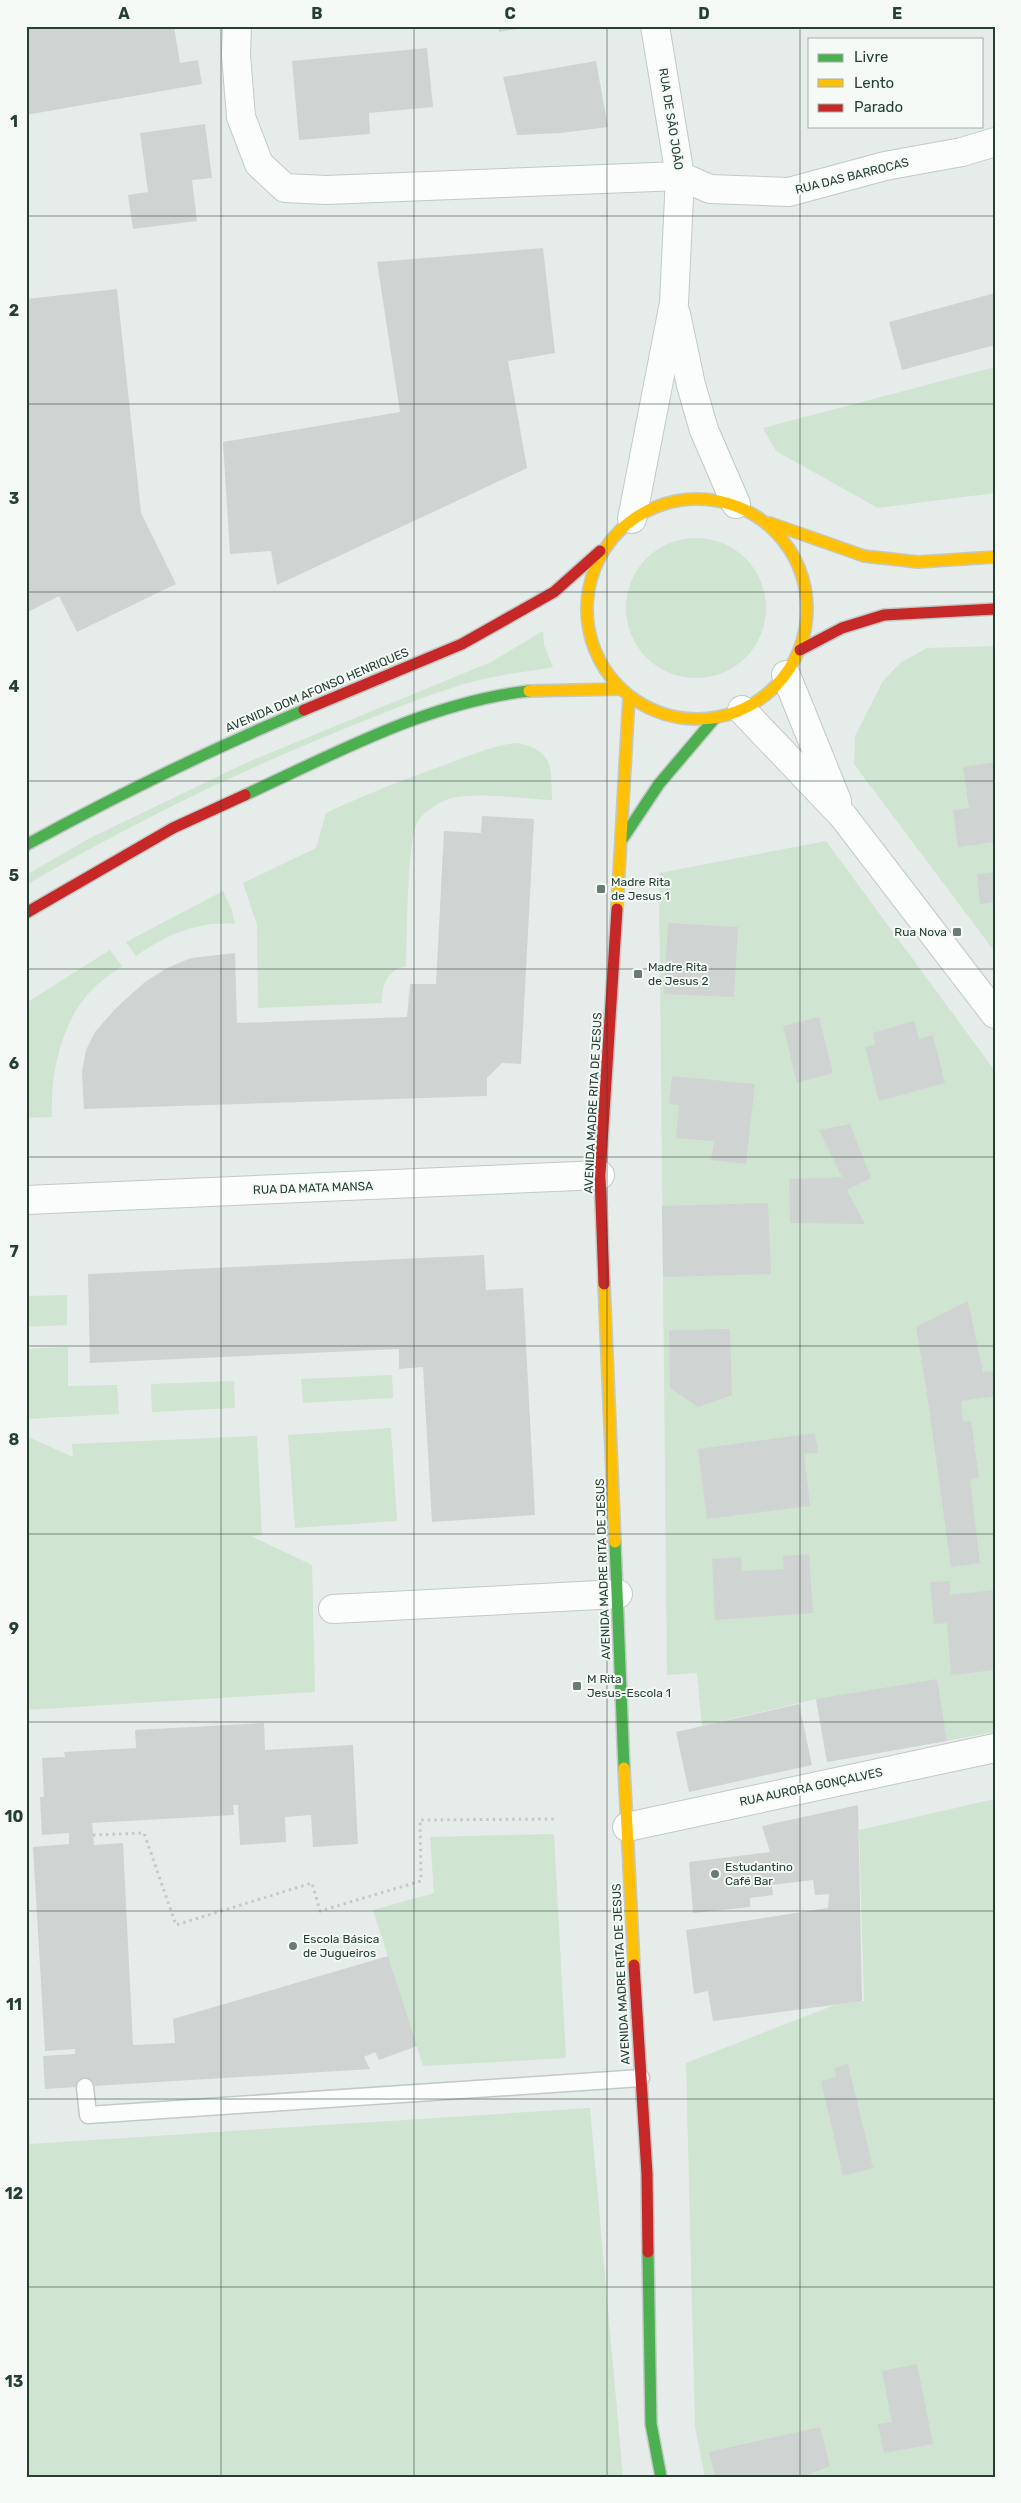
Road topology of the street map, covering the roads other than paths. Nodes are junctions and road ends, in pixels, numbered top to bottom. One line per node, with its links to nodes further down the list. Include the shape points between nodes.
1 (237, 26): 4 (street, via 241,117 259,164 285,188 326,190)
2 (656, 26): 4 (street, RUA DE SÃO JOÃO)
3 (995, 142): 4 (street, RUA DAS BARROCAS, via 962,152 885,166 790,192 710,189)
4 (680, 176): 5 (street, RUA DE SÃO JOÃO)
5 (674, 302): 6 (street, via 704,430); 7 (street)
6 (736, 504): 7 (main road, via 700,498 664,503); 8 (main road)
7 (632, 519): 9 (main road)
8 (767, 522): 10 (main road, via 864,556 918,562); 12 (main road, via 786,542 800,567 808,594 808,622)
9 (607, 545): 14 (main road, via 594,568 588,593 587,620 592,646 604,669); 19 (main road, AVENIDA DOM AFONSO HENRIQUES, via 554,592 462,644 224,744)
10 (995, 557)
11 (995, 608): 12 (main road, via 884,615 842,628)
12 (800, 650): 13 (main road)
13 (786, 675): 15 (main road, via 767,695); 17 (street)
14 (625, 693): 16 (main road, via 649,708 681,718); 18 (main road, AVENIDA MADRE RITA DE JESUS); 20 (main road, via 536,690 500,694 373,736 173,828)
15 (742, 710): 16 (main road); 17 (street)
16 (715, 718): 18 (main road, via 659,784)
17 (843, 816): 21 (street)
18 (622, 840): 22 (main road, AVENIDA MADRE RITA DE JESUS)
19 (26, 844)
20 (26, 913)
21 (995, 1014)
22 (600, 1175): 23 (street, RUA DA MATA MANSA); 24 (main road, AVENIDA MADRE RITA DE JESUS)
23 (26, 1200)
24 (618, 1594): 25 (street); 27 (main road, AVENIDA MADRE RITA DE JESUS)
25 (333, 1609)
26 (995, 1748): 27 (street, RUA AURORA GONÇALVES)
27 (627, 1827): 28 (main road, AVENIDA MADRE RITA DE JESUS)
28 (641, 2078): 29 (lane, via 88,2115); 30 (main road, AVENIDA MADRE RITA DE JESUS, via 647,2174 651,2424)
29 (85, 2087)
30 (661, 2477)

